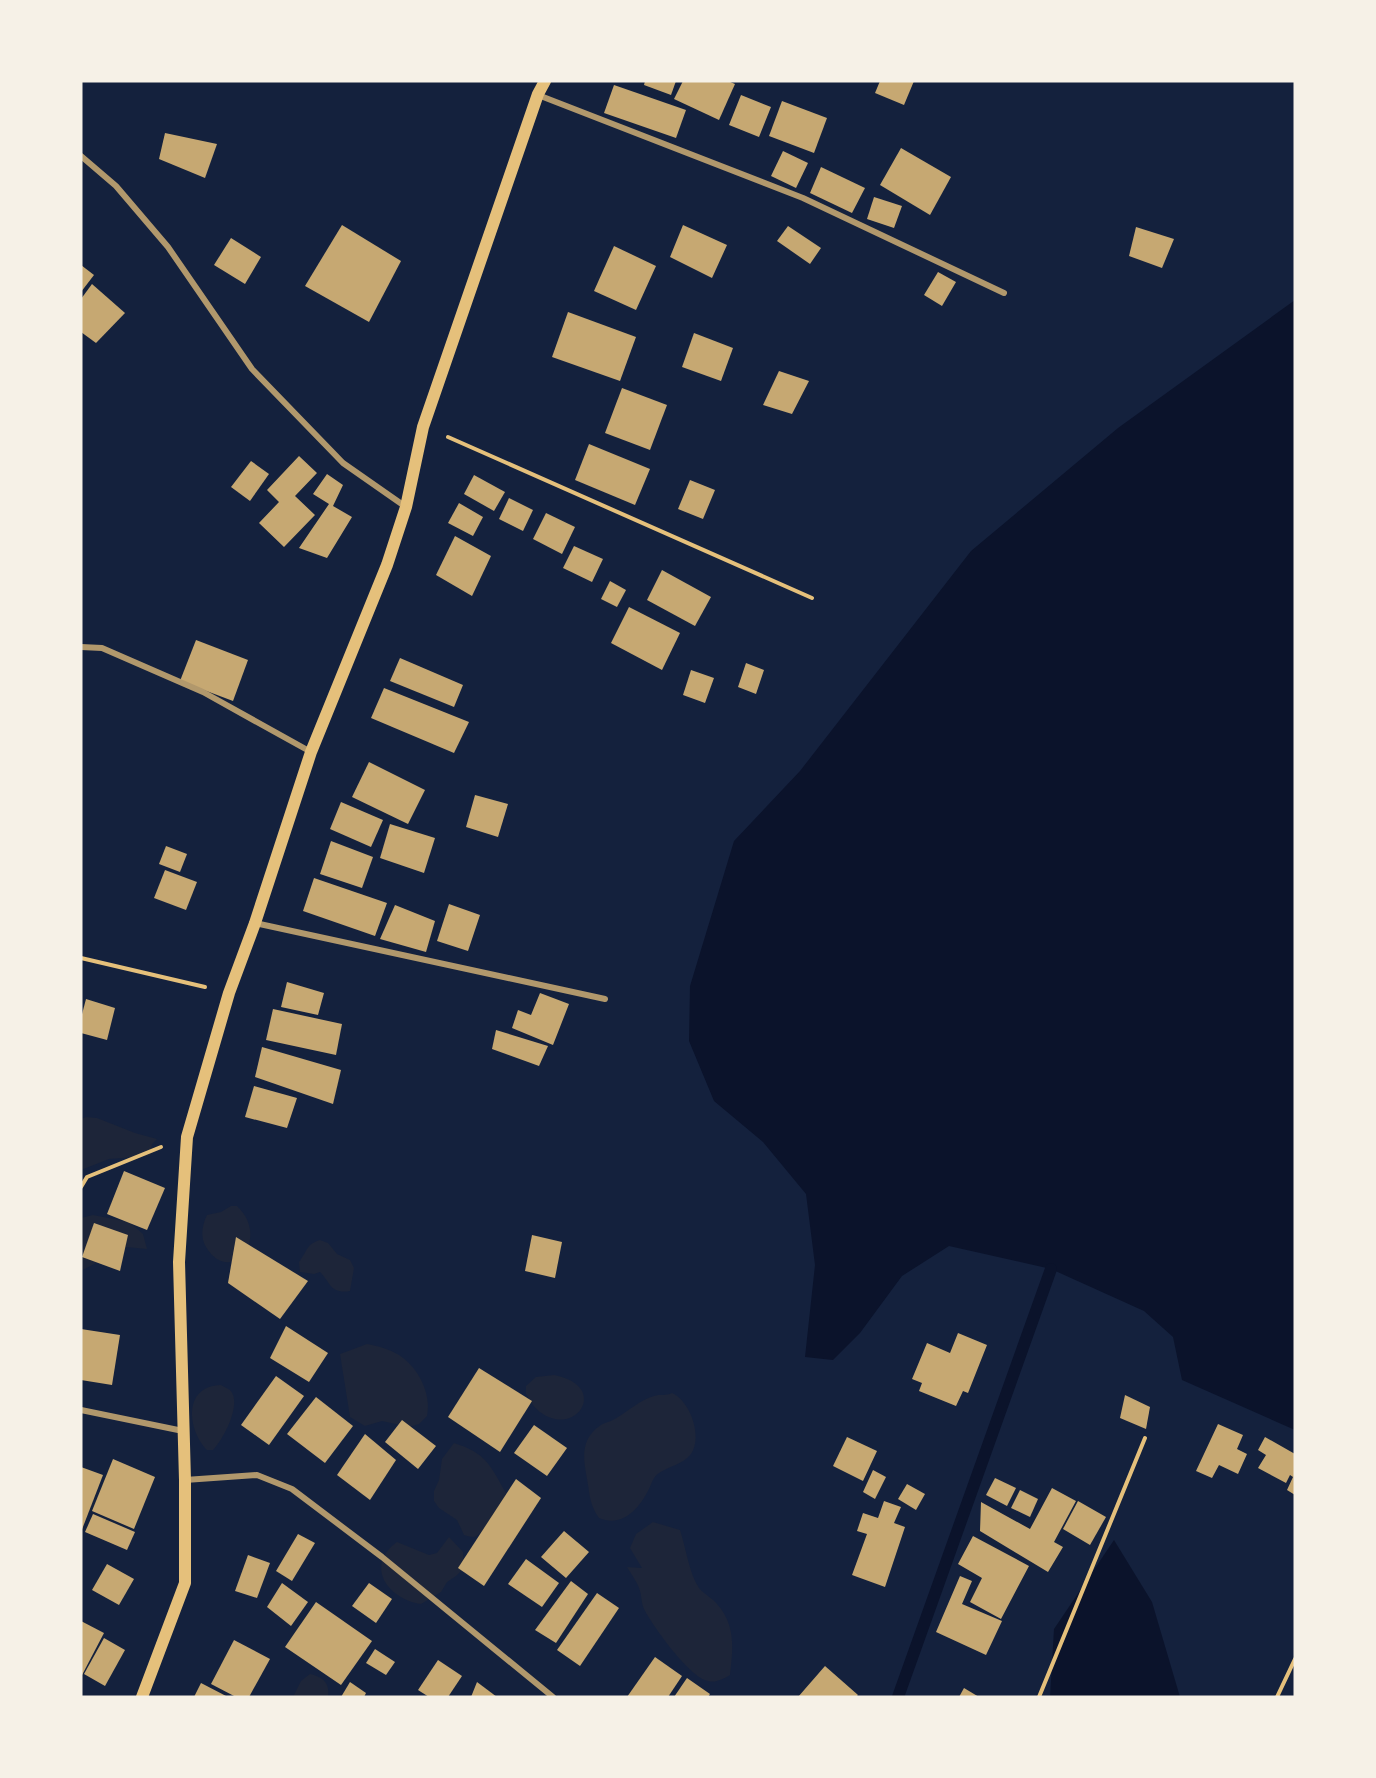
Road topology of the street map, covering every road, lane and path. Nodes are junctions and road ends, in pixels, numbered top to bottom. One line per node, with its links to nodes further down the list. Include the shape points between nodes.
1 (545, 81): 2 (main road)
2 (537, 94): 4 (street, via 803,198); 5 (main road)
3 (81, 156): 6 (street, via 116,186 168,247 252,369 343,463)
4 (1004, 293)
5 (423, 426): 6 (main road); 7 (path)
6 (406, 507): 9 (main road, via 387,565)
7 (812, 598)
8 (81, 647): 9 (street, via 102,648 203,692)
9 (311, 752): 10 (main road)
10 (255, 923): 12 (main road); 13 (street)
11 (81, 958): 12 (path)
12 (229, 993): 14 (main road)
13 (605, 999)
14 (187, 1137): 15 (path, via 87,1177); 17 (main road, via 179,1262)
15 (81, 1187)
16 (81, 1410): 17 (street)
17 (184, 1431): 19 (main road)
18 (1145, 1438): 23 (path)
19 (185, 1480): 21 (main road, via 184,1583); 22 (street, via 256,1475 291,1489 382,1557)
20 (1295, 1659): 24 (path)
21 (142, 1697)
22 (554, 1697)
23 (1039, 1697)
24 (1277, 1697)

